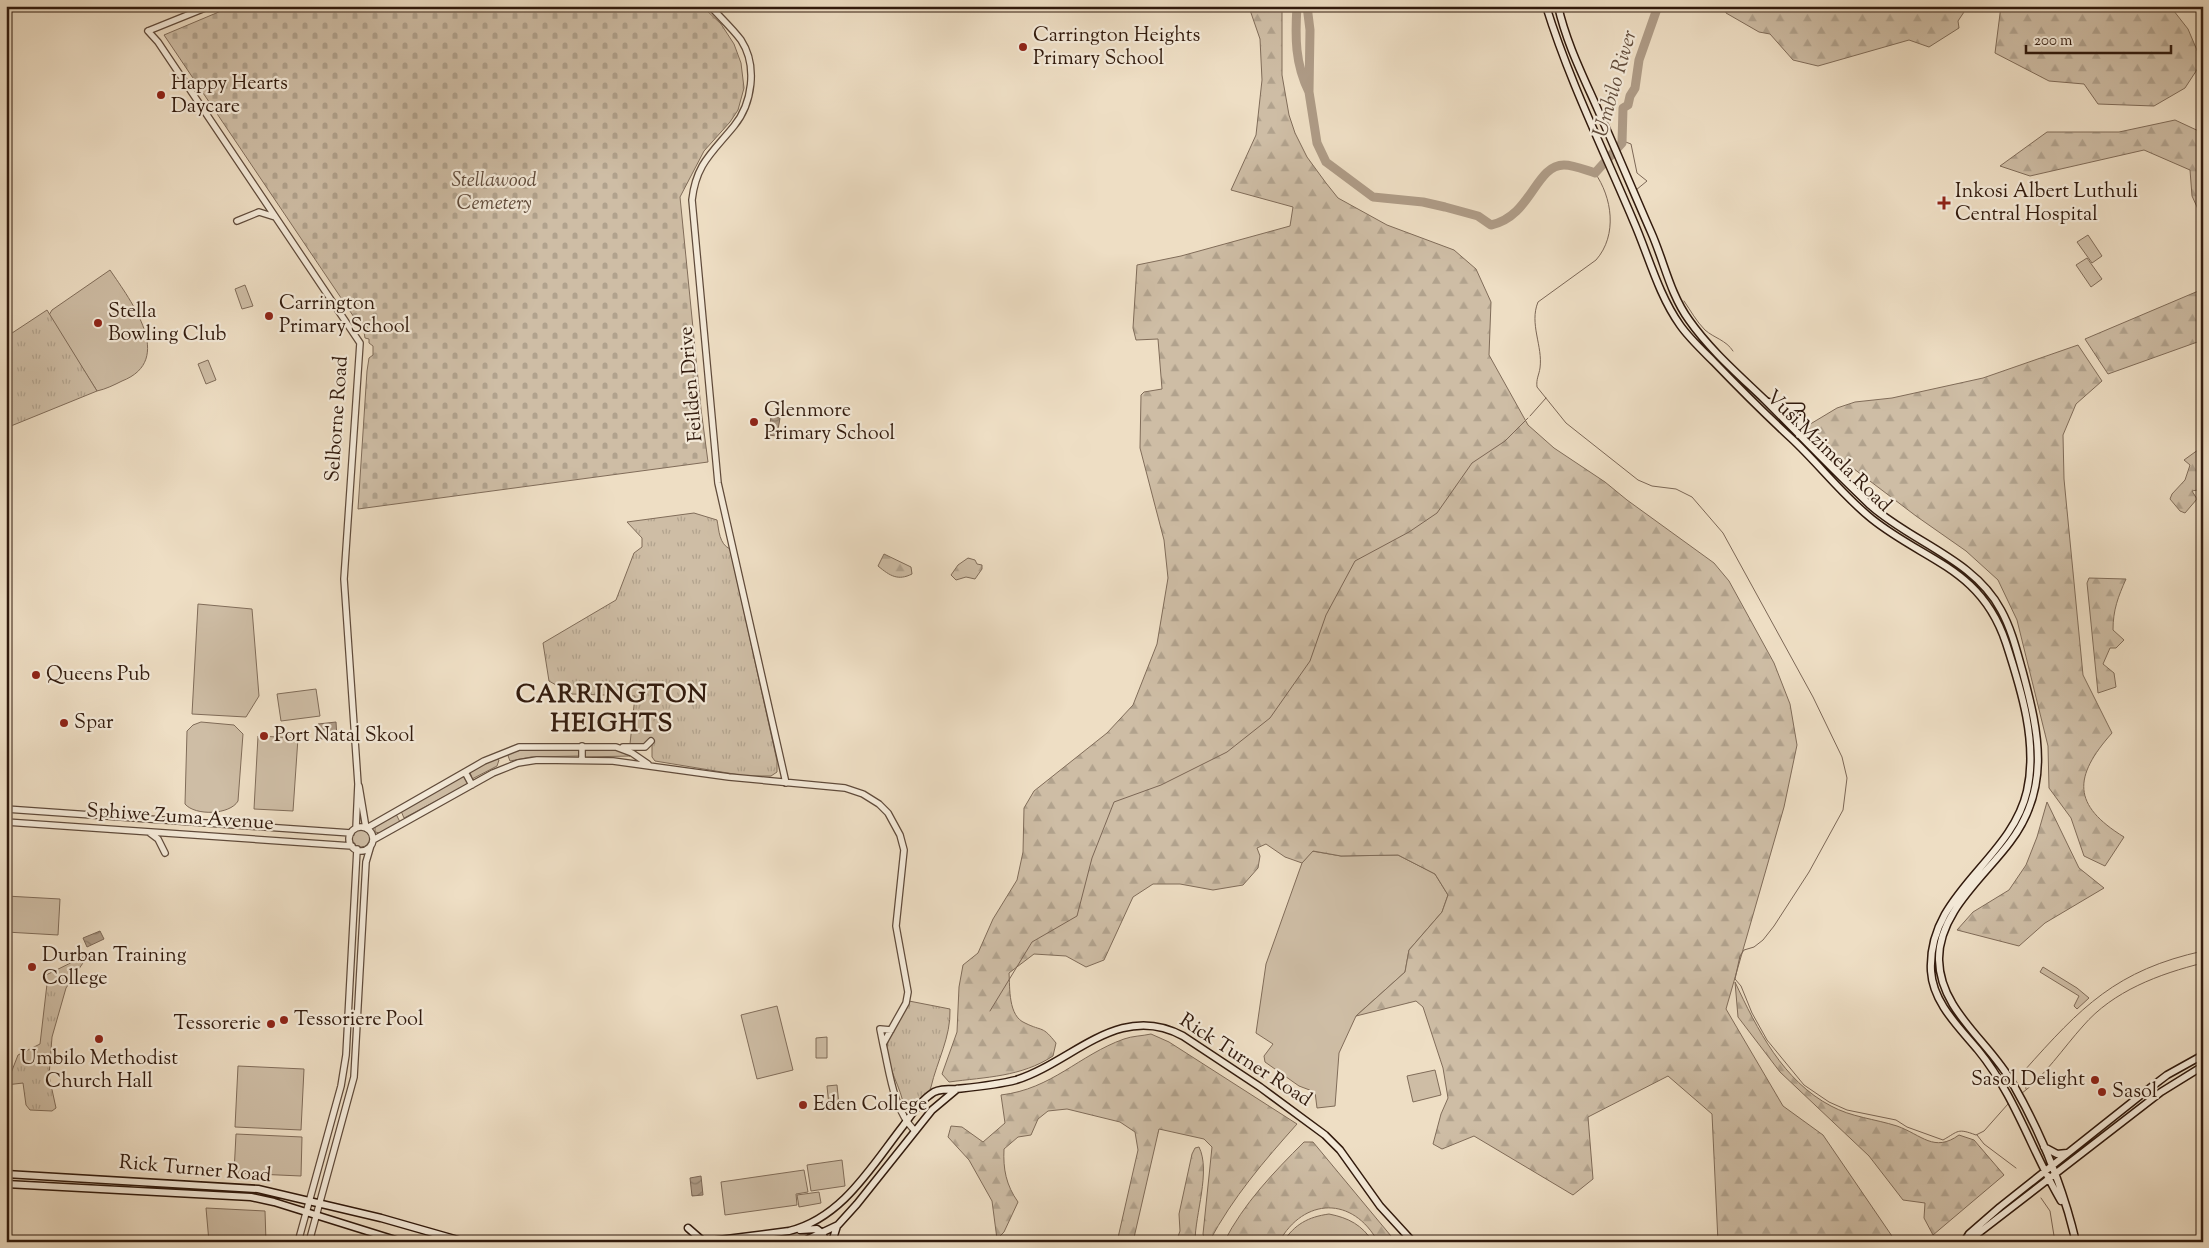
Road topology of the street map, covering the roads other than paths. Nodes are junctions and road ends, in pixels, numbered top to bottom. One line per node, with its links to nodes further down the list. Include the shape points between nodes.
1 (210, 6): 5 (street, Selborne Road, via 148,31)
2 (710, 6): 17 (street, Feilden Drive, via 742,41 751,70 747,103 735,124 700,167 692,200 715,457 727,531)
3 (1546, 6): 44 (main road, Vusi Mzimela Road, via 1560,51 1595,136 1679,324 1869,516 1945,564 1971,586 1988,606 2002,632 2029,734 2028,790 2021,811 2002,842 1942,916 1934,937 1931,972 1945,1009 2004,1088)
4 (1558, 6): 7 (main road, Vusi Mzimela Road, via 1581,72 1684,313 1714,351)
5 (277, 218): 6 (street, via 259,212); 18 (street, Selborne Road, via 360,343 344,580)
6 (237, 221)
7 (1765, 401): 8 (main road, via 1779,406); 10 (main road, Vusi Mzimela Road)
8 (1802, 407)
9 (1801, 415): 10 (main road)
10 (1799, 435): 42 (main road, Vusi Mzimela Road, via 1886,518 1952,560 1984,585 2002,610 2014,641 2038,737 2040,765 2037,781 2018,831 1946,925 1940,942 1939,962 1942,987 1952,1006 2012,1081)
11 (651, 741): 13 (street, via 645,747)
12 (582, 746): 13 (street); 14 (street); 16 (street, via 519,747)
13 (616, 747): 15 (street)
14 (582, 760): 15 (street); 19 (street, via 518,763)
15 (650, 765): 17 (street)
16 (465, 772): 19 (street); 26 (street)
17 (786, 783): 35 (street, via 845,788 862,794 884,808 900,835 904,858 896,926 908,992 906,1003)
18 (358, 784): 25 (street, Selborne Road); 26 (street, Selborne Road)
19 (472, 785): 32 (street)
20 (6, 809): 21 (street, Sphiwe Zuma Avenue)
21 (117, 816): 23 (street, Sphiwe Zuma Avenue); 27 (street)
22 (6, 822): 27 (street, Sphiwe Zuma Avenue)
23 (231, 824): 24 (street, Sphiwe Zuma Avenue); 30 (street)
24 (292, 828): 29 (street, Sphiwe Zuma Avenue); 31 (street)
25 (356, 828): 26 (street); 29 (street)
26 (366, 828): 32 (street, via 371,832)
27 (116, 830): 28 (street, Sphiwe Zuma Avenue)
28 (148, 832): 30 (street, Sphiwe Zuma Avenue); 34 (street, via 158,839)
29 (351, 833): 33 (street)
30 (229, 837): 31 (street, Sphiwe Zuma Avenue)
31 (291, 841): 33 (street, Sphiwe Zuma Avenue)
32 (372, 843): 33 (street, via 364,850); 54 (street, via 366,862 354,1077)
33 (354, 848): 53 (street, via 346,1055 341,1086)
34 (165, 853)
35 (890, 1030): 36 (street); 36 (street, via 880,1029)
36 (883, 1044): 40 (street, via 898,1106)
37 (2203, 1055): 43 (main road, via 2167,1075)
38 (2203, 1066): 48 (main road, via 2161,1092)
39 (957, 1089): 40 (main road, Rick Turner Road, via 935,1091); 41 (main road, via 932,1110); 71 (main road, Rick Turner Road, via 1022,1077 1123,1026 1162,1027 1197,1045 1326,1134 1380,1206)
40 (906, 1122): 41 (street); 58 (main road, Rick Turner Road, via 852,1191)
41 (916, 1131): 59 (main road)
42 (2043, 1146): 43 (main road, via 2057,1154); 45 (main road, Vusi Mzimela Road)
43 (2068, 1153): 45 (main road)
44 (2036, 1155): 46 (main road, Vusi Mzimela Road); 49 (main road)
45 (2051, 1166): 46 (main road); 48 (main road, Vusi Mzimela Road)
46 (2045, 1172): 48 (main road, Vusi Mzimela Road); 49 (main road)
47 (6, 1174): 53 (main road, Rick Turner Road, via 250,1188)
48 (2052, 1177): 51 (main road); 52 (main road, Vusi Mzimela Road); 55 (main road, Vusi Mzimela Road)
49 (2034, 1180): 72 (main road, via 1969,1234)
50 (6, 1184): 56 (main road, Rick Turner Road, via 251,1197)
51 (2038, 1188): 52 (main road); 72 (main road)
52 (2058, 1196): 55 (main road, Vusi Mzimela Road)
53 (309, 1201): 54 (main road, Rick Turner Road); 56 (street)
54 (320, 1203): 57 (street); 66 (main road, Rick Turner Road)
55 (2065, 1209): 73 (main road, Vusi Mzimela Road)
56 (306, 1212): 57 (main road, Rick Turner Road); 63 (street)
57 (316, 1216): 64 (street); 65 (main road, Rick Turner Road)
58 (826, 1216): 61 (main road, Rick Turner Road); 62 (main road)
59 (838, 1225): 62 (main road); 70 (main road)
60 (688, 1228): 67 (main road)
61 (789, 1231): 62 (main road); 67 (main road, Rick Turner Road)
62 (818, 1235): 68 (main road); 69 (street)
63 (298, 1242)
64 (309, 1242)
65 (402, 1242)
66 (465, 1242)
67 (704, 1242)
68 (802, 1242)
69 (827, 1242)
70 (832, 1242)
71 (1413, 1242)
72 (1966, 1242)
73 (2076, 1242)

